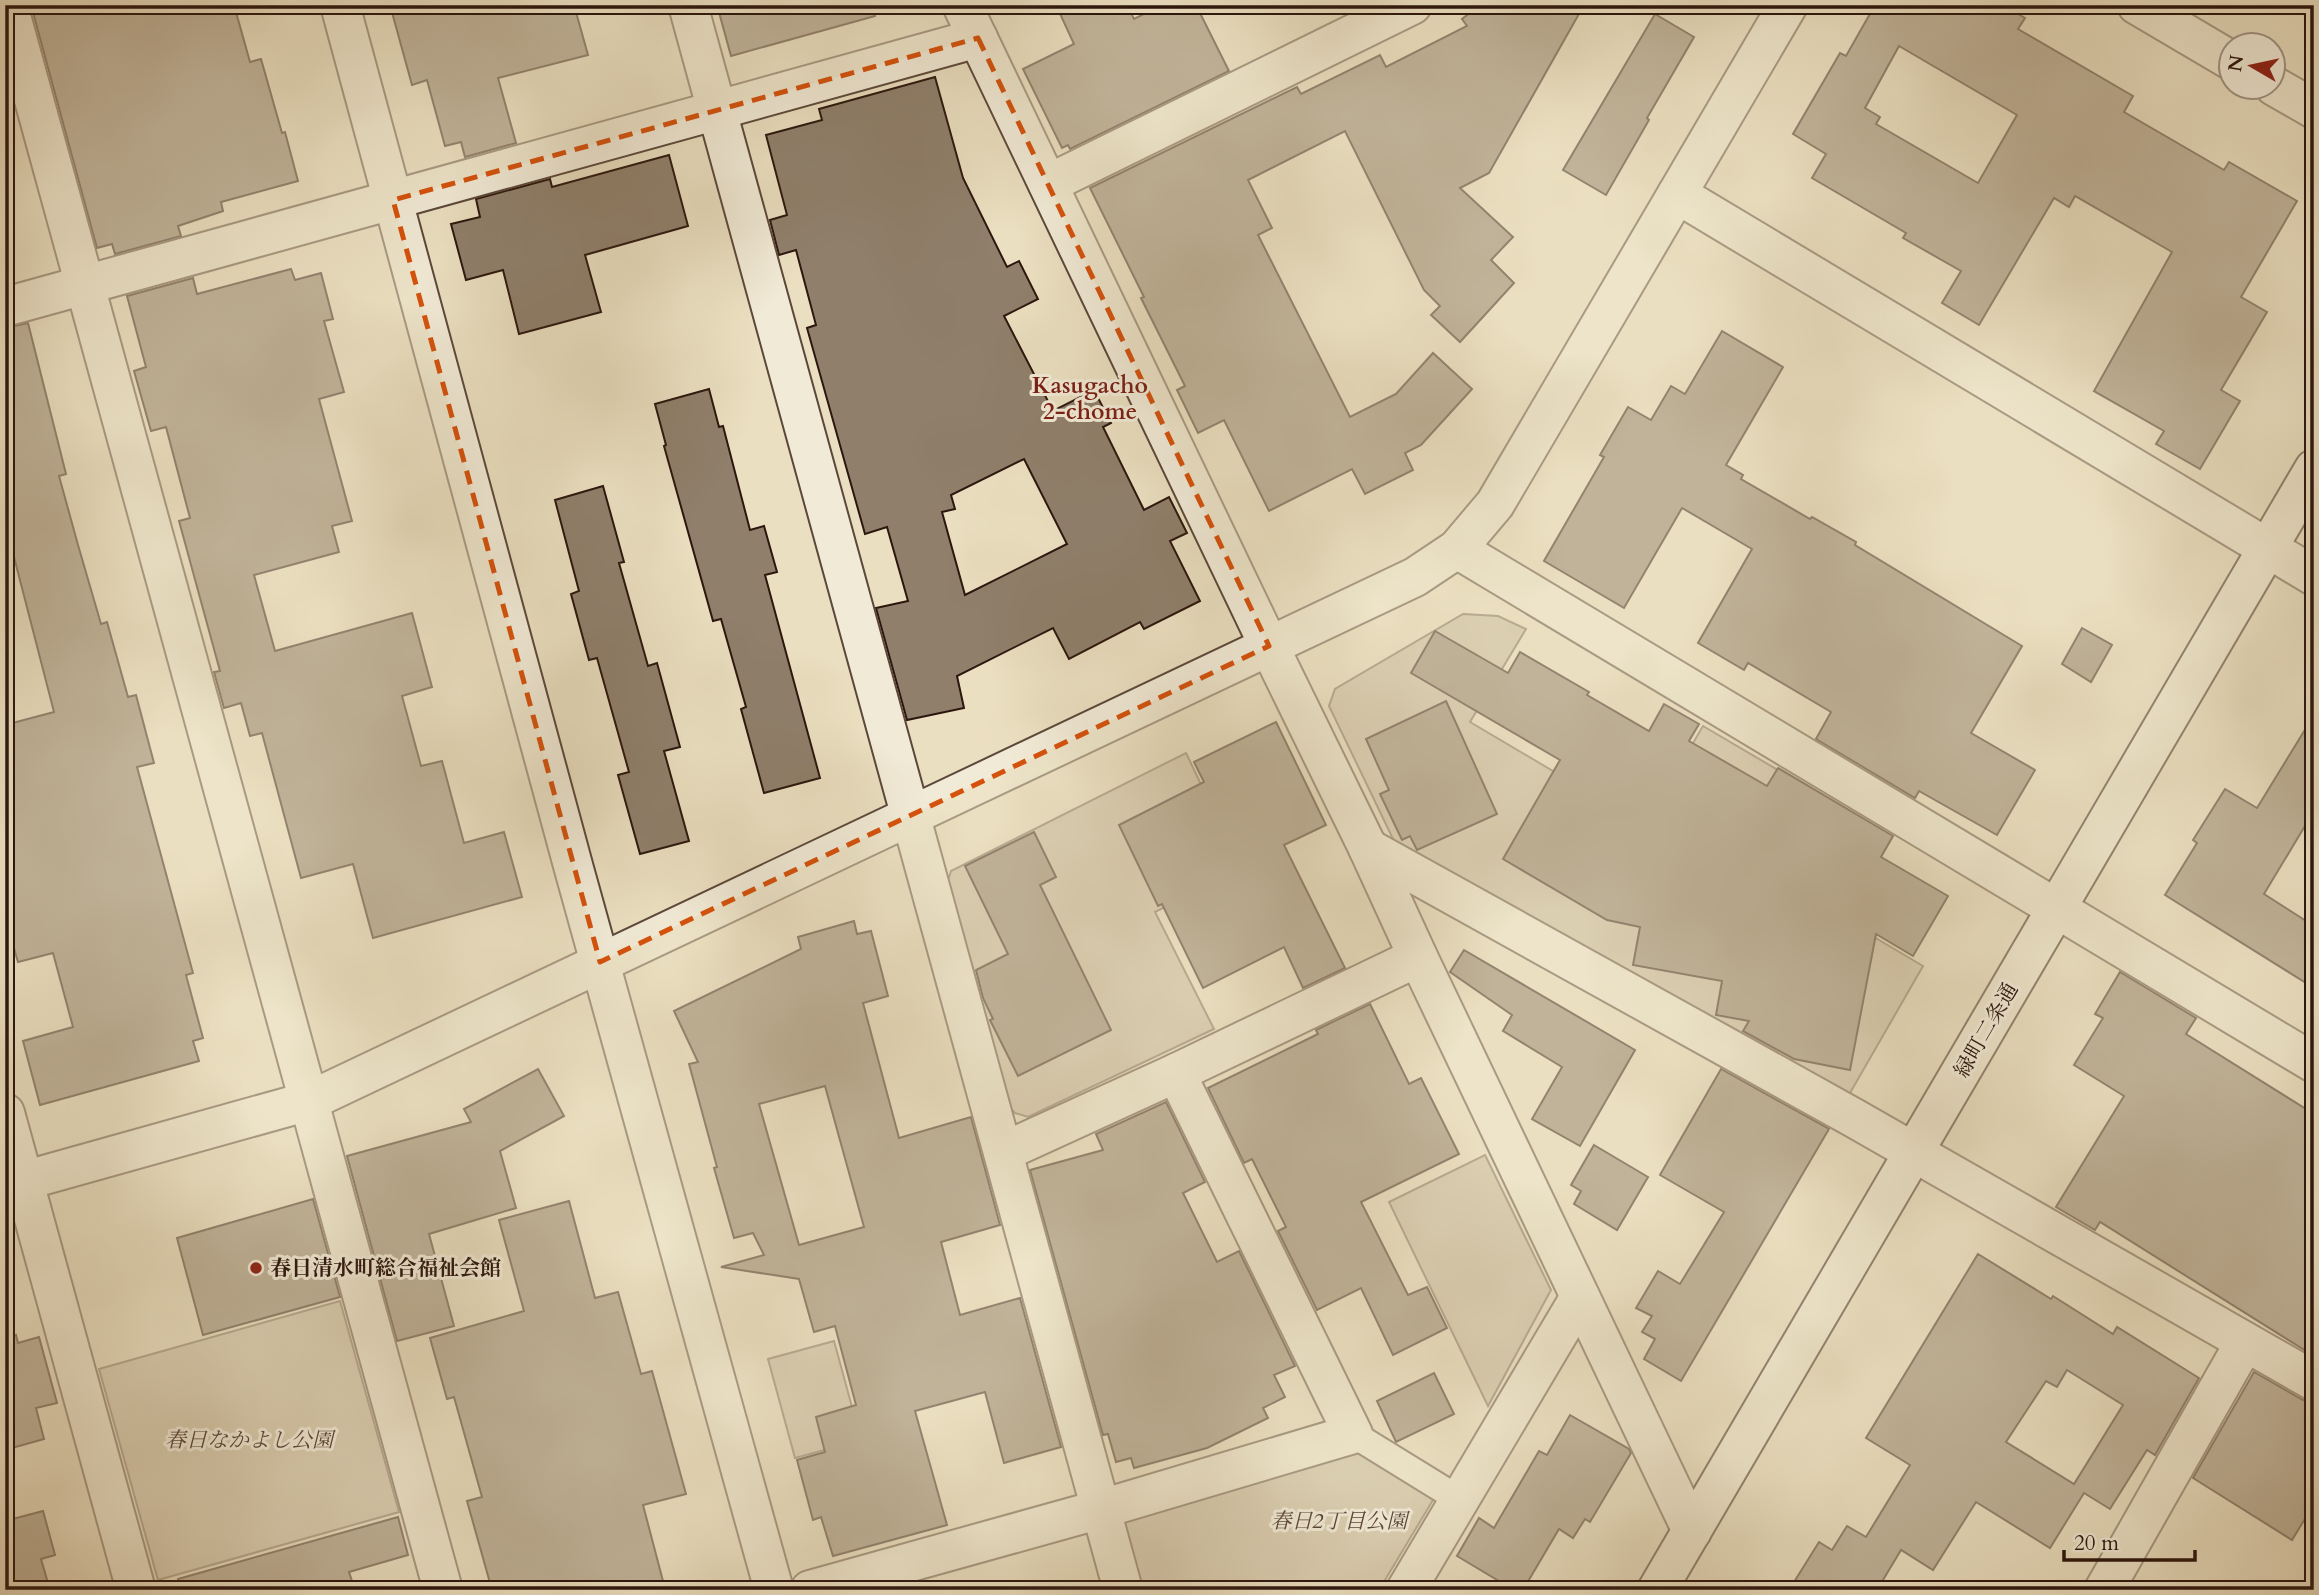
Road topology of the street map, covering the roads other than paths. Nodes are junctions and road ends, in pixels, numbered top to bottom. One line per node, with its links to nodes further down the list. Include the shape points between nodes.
1 (8, 5): 15 (street)
2 (340, 5): 14 (street)
3 (688, 5): 11 (street)
4 (1412, 5): 12 (street)
5 (1788, 5): 13 (street)
6 (2137, 5): 8 (street)
7 (970, 21): 11 (street); 12 (street)
8 (2218, 53)
9 (2288, 94): 10 (street)
10 (2314, 109)
11 (717, 110): 14 (street); 22 (street)
12 (1048, 184): 21 (street)
13 (1677, 194): 18 (street); 19 (street, via 1495,504)
14 (393, 200): 15 (street); 26 (street)
15 (85, 285): 16 (street); 29 (street)
16 (5, 307)
17 (2314, 469): 18 (street, 緑町二条通)
18 (2267, 548): 20 (street); 24 (street, 緑町二条通)
19 (1457, 549): 21 (street, via 1415,577); 24 (street)
20 (2314, 576)
21 (1269, 646): 22 (street); 23 (street)
22 (910, 815): 26 (street); 31 (street)
23 (1368, 848): 25 (street); 32 (street)
24 (2056, 909): 27 (street); 32 (street, 緑町二条通)
25 (1418, 957): 28 (street); 34 (street)
26 (600, 962): 29 (street); 45 (street)
27 (2314, 1063)
28 (1176, 1073): 31 (street); 37 (street)
29 (309, 1101): 33 (street); 44 (street)
30 (5, 1113): 33 (street)
31 (1003, 1152): 39 (street)
32 (1914, 1153): 35 (street); 40 (street, 緑町二条通)
33 (15, 1184): 43 (street)
34 (1580, 1297): 38 (street); 40 (street)
35 (2245, 1342): 36 (street); 42 (street)
36 (2314, 1381)
37 (1353, 1434): 38 (lane); 39 (street)
38 (1460, 1500): 48 (street)
39 (1101, 1509): 46 (street); 47 (street)
40 (1692, 1531): 41 (street, 緑町二条通)
41 (1659, 1589)
42 (2107, 1589)
43 (136, 1590)
44 (443, 1590)
45 (774, 1590)
46 (810, 1590)
47 (1123, 1590)
48 (1406, 1590)

